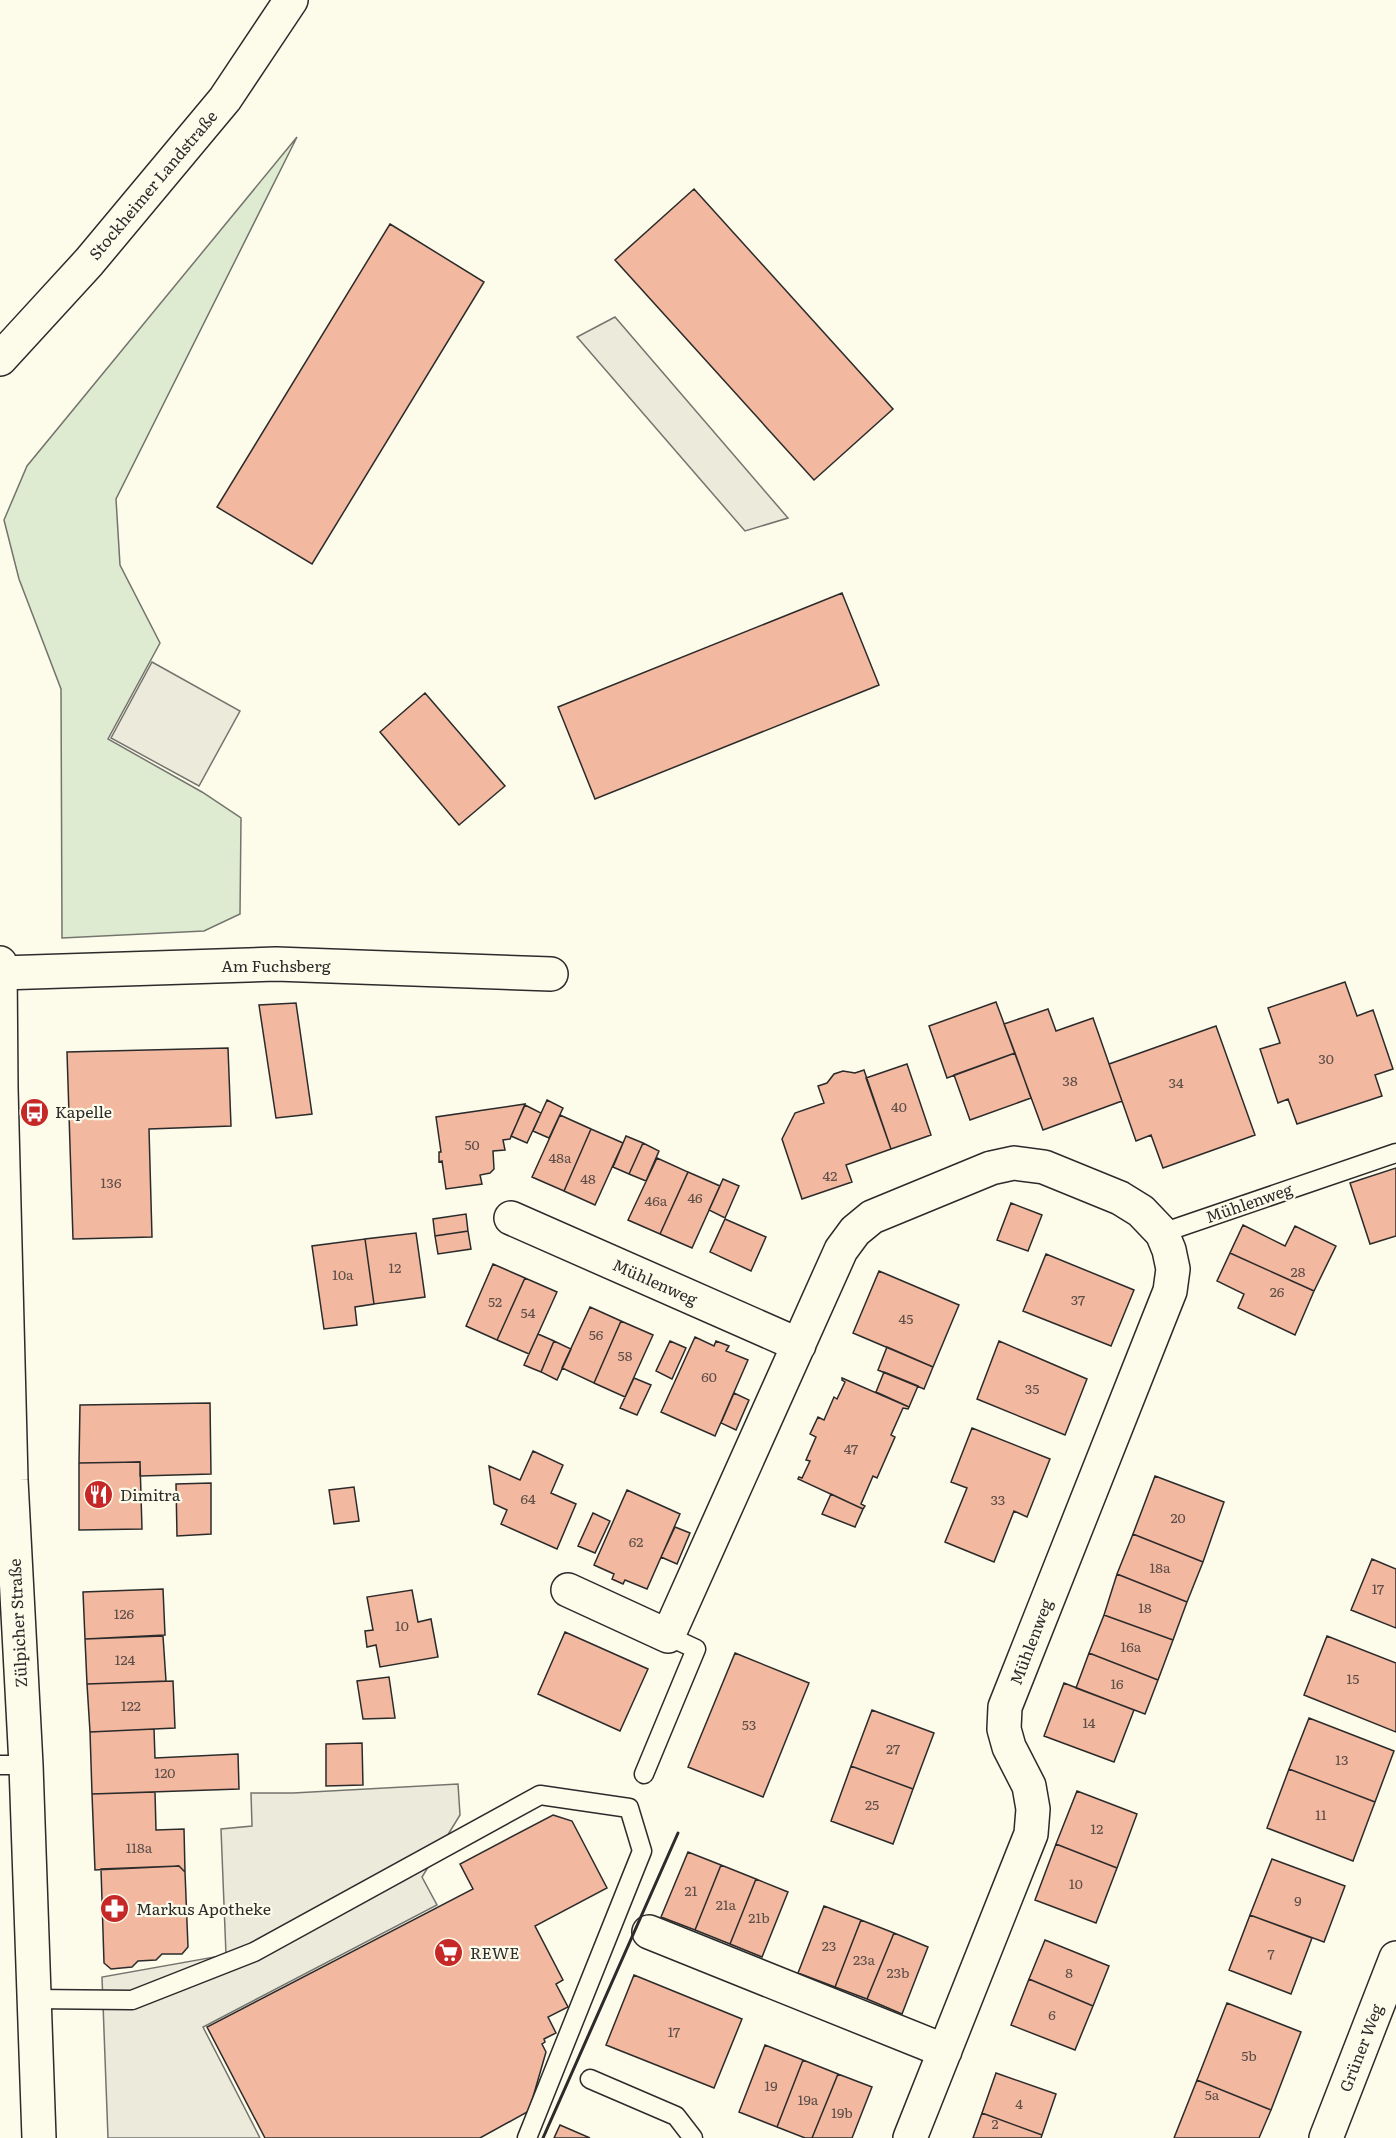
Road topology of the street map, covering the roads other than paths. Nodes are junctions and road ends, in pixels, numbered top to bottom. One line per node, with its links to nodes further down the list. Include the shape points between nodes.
1 (291, 0): 2 (street, Stockheimer Landstraße, via 225,99 89,262)
2 (0, 359)
3 (1, 968): 4 (street, Am Fuchsberg, via 276,964); 9 (street, Zülpicher Straße)
4 (551, 974)
5 (1396, 1153): 7 (lane, Mühlenweg)
6 (511, 1218): 8 (street, Mühlenweg)
7 (1162, 1233): 8 (street, Mühlenweg, via 1141,1210 1120,1198 1044,1167 1014,1163 991,1168 872,1217 855,1231 841,1250); 17 (street, Mühlenweg, via 1173,1269 1170,1291 1005,1707 1004,1729 1009,1747 1029,1786 1034,1809 1030,1834)
8 (799, 1345): 11 (street, Mühlenweg)
9 (6, 1480): 12 (street, Zülpicher Straße)
10 (568, 1590): 11 (street)
11 (668, 1636): 13 (lane, via 696,1649)
12 (13, 1765): 16 (street, Zülpicher Straße)
13 (644, 1774)
14 (649, 1932): 17 (street)
15 (1396, 1958): 23 (street, Grüner Weg)
16 (33, 1999): 19 (street, Zülpicher Straße); 20 (lane, via 132,2001 254,1952 540,1795 629,1808 642,1851)
17 (945, 2051): 22 (street, Mühlenweg)
18 (590, 2079): 21 (lane, via 676,2116)
19 (39, 2138)
20 (527, 2138)
21 (693, 2138)
22 (910, 2138)
23 (1326, 2138)

